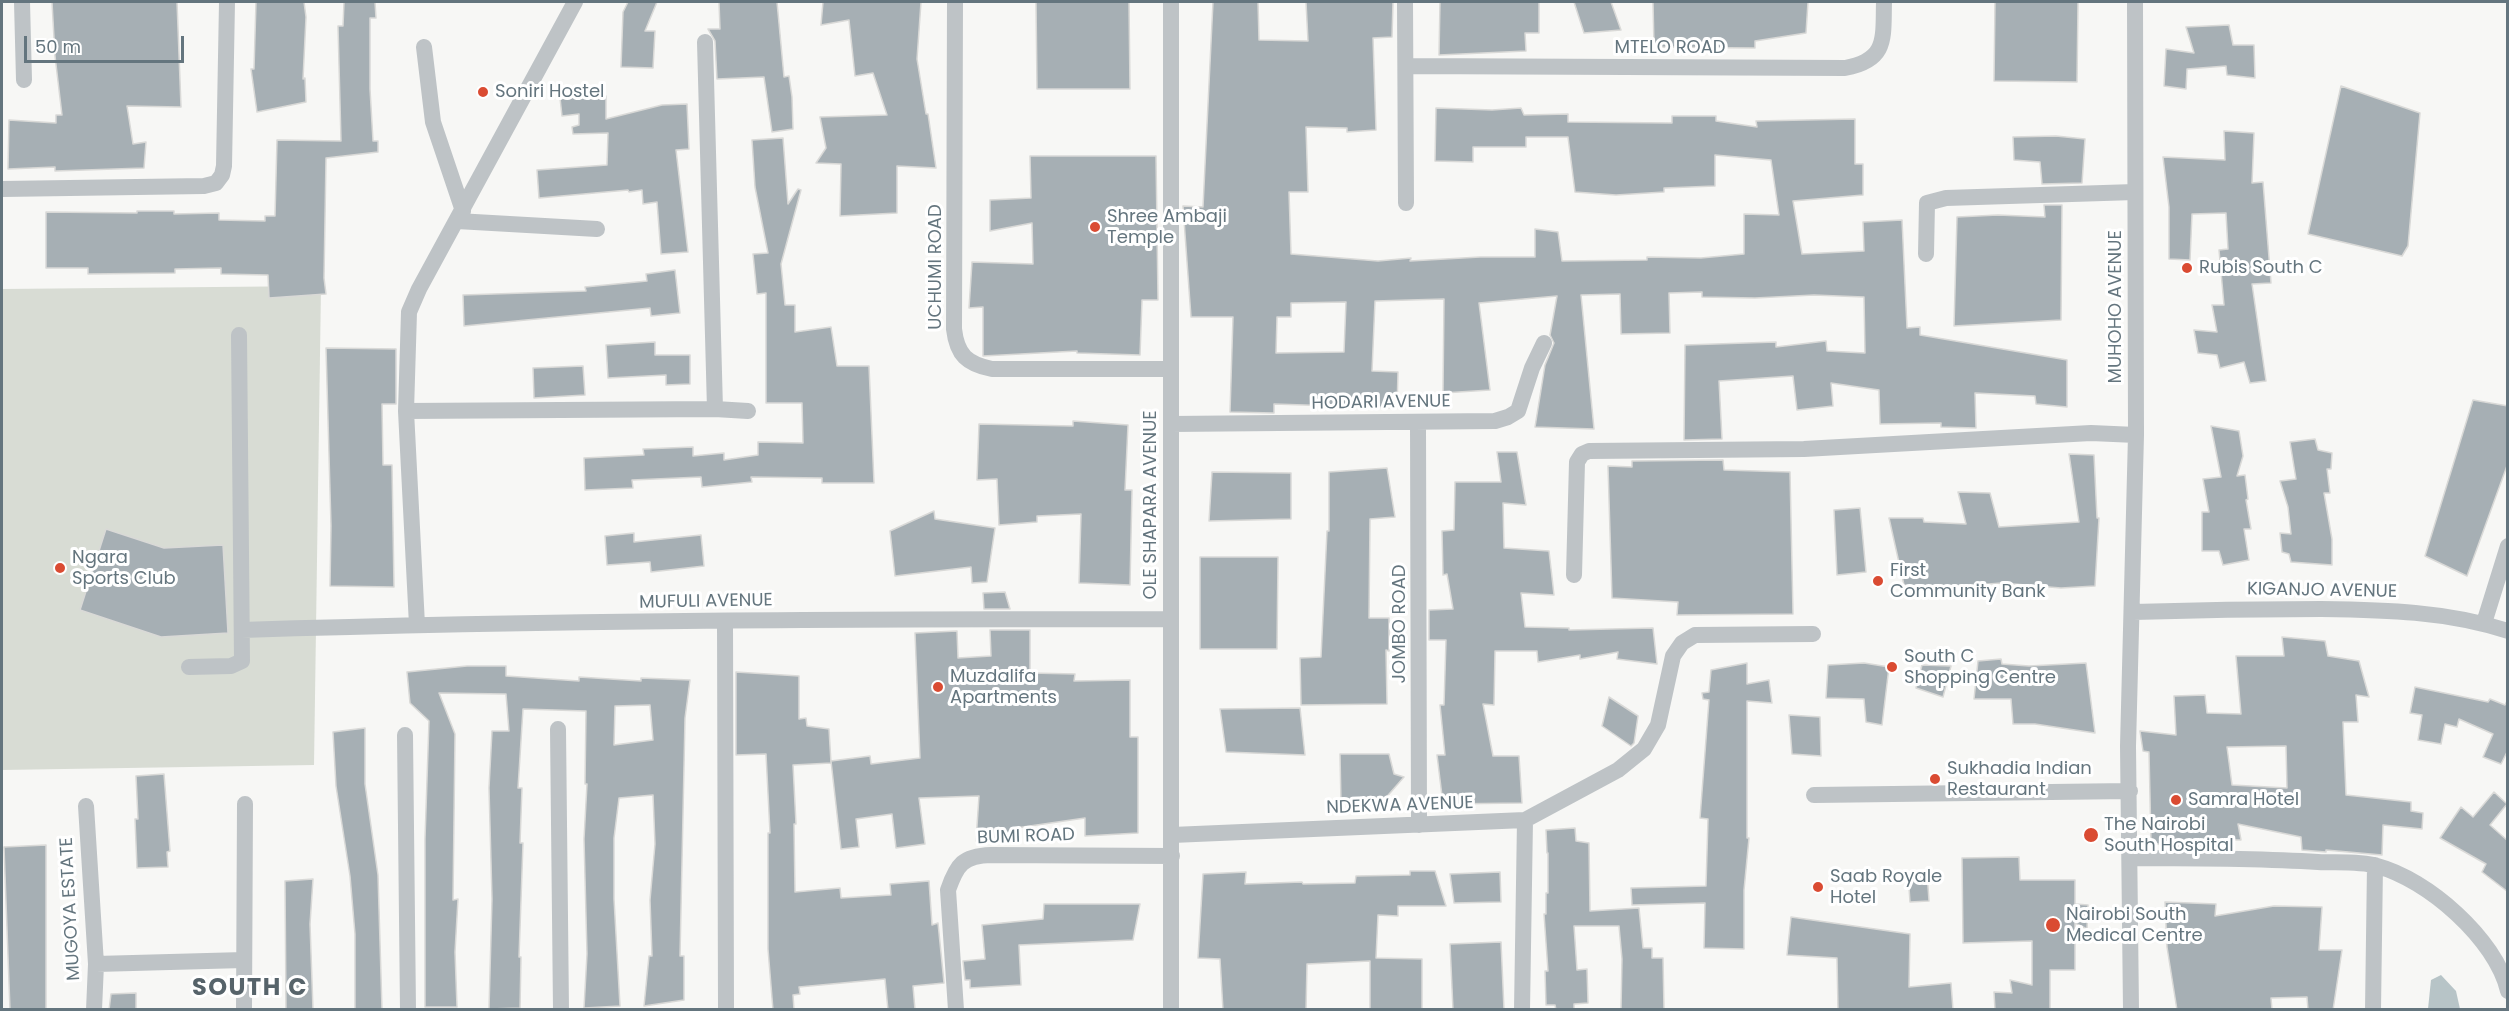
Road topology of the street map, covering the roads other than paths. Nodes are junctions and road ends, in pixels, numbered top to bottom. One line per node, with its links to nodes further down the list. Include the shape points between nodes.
1 (22, 2): 12 (street)
2 (227, 2): 13 (street, via 224,166 216,183)
3 (574, 2): 16 (street)
4 (955, 2): 21 (street, UCHUMI ROAD, via 956,345 977,366 992,369)
5 (1171, 2): 21 (street, OLE SHAPARA AVENUE)
6 (1405, 2): 11 (street)
7 (1884, 2): 11 (street, MTELO ROAD, via 1883,39 1875,54 1861,65 1845,68)
8 (2135, 2): 14 (street, MUHOHO AVENUE)
9 (705, 42): 22 (street)
10 (424, 47): 16 (street, via 434,122)
11 (1406, 66): 15 (street)
12 (24, 80)
13 (2, 189)
14 (2135, 192): 18 (street, via 1946,198 1927,204); 27 (street, MUHOHO AVENUE)
15 (1406, 203)
16 (460, 216): 17 (street); 23 (street, via 409,312)
17 (597, 230)
18 (1926, 254)
19 (239, 335): 35 (street)
20 (1544, 343): 25 (street, HODARI AVENUE, via 1518,411 1495,421)
21 (1171, 369): 26 (street, OLE SHAPARA AVENUE)
22 (715, 409): 23 (street); 24 (street)
23 (406, 411): 34 (street)
24 (748, 411)
25 (1418, 423): 26 (street, HODARI AVENUE); 46 (street, JOMBO ROAD)
26 (1171, 424): 31 (street, OLE SHAPARA AVENUE)
27 (2136, 435): 29 (street, via 2091,433 1783,450 1589,451 1581,454 1577,462); 30 (street, MUHOHO AVENUE)
28 (2508, 546): 33 (street)
29 (1574, 575)
30 (2133, 612): 33 (street, KIGANJO AVENUE, via 2365,609 2444,615); 41 (street, MUHOHO AVENUE)
31 (1170, 619): 32 (street, MUFULI AVENUE); 47 (street, OLE SHAPARA AVENUE)
32 (725, 621): 34 (street, MUFULI AVENUE); 58 (street)
33 (2484, 623): 36 (street, KIGANJO AVENUE)
34 (417, 626): 35 (street, MUFULI AVENUE)
35 (242, 630): 38 (street, via 242,660 237,664)
36 (2508, 631)
37 (1813, 634): 45 (street, NDEKWA AVENUE, via 1695,635 1682,643 1673,656 1658,725 1644,748 1618,770)
38 (189, 667)
39 (558, 729): 57 (street)
40 (405, 735): 56 (street)
41 (2130, 791): 42 (street); 49 (street, MUHOHO AVENUE)
42 (1814, 795)
43 (245, 804): 51 (street)
44 (86, 807): 52 (street, MUGOYA ESTATE)
45 (1525, 820): 46 (street, NDEKWA AVENUE); 61 (street)
46 (1419, 825): 47 (street, NDEKWA AVENUE)
47 (1172, 835): 48 (street, OLE SHAPARA AVENUE)
48 (1172, 856): 59 (street, BUMI ROAD, via 991,855 965,859 948,890); 60 (street, OLE SHAPARA AVENUE)
49 (2130, 858): 50 (street); 62 (street, MUHOHO AVENUE)
50 (2375, 865): 53 (street, via 2402,874 2445,903 2470,927 2497,965); 63 (street)
51 (244, 960): 52 (street); 55 (street)
52 (96, 964): 54 (street, MUGOYA ESTATE)
53 (2508, 991)
54 (94, 1010)
55 (244, 1010)
56 (408, 1010)
57 (561, 1010)
58 (726, 1010)
59 (956, 1010)
60 (1172, 1010)
61 (1522, 1010)
62 (2131, 1010)
63 (2373, 1010)

